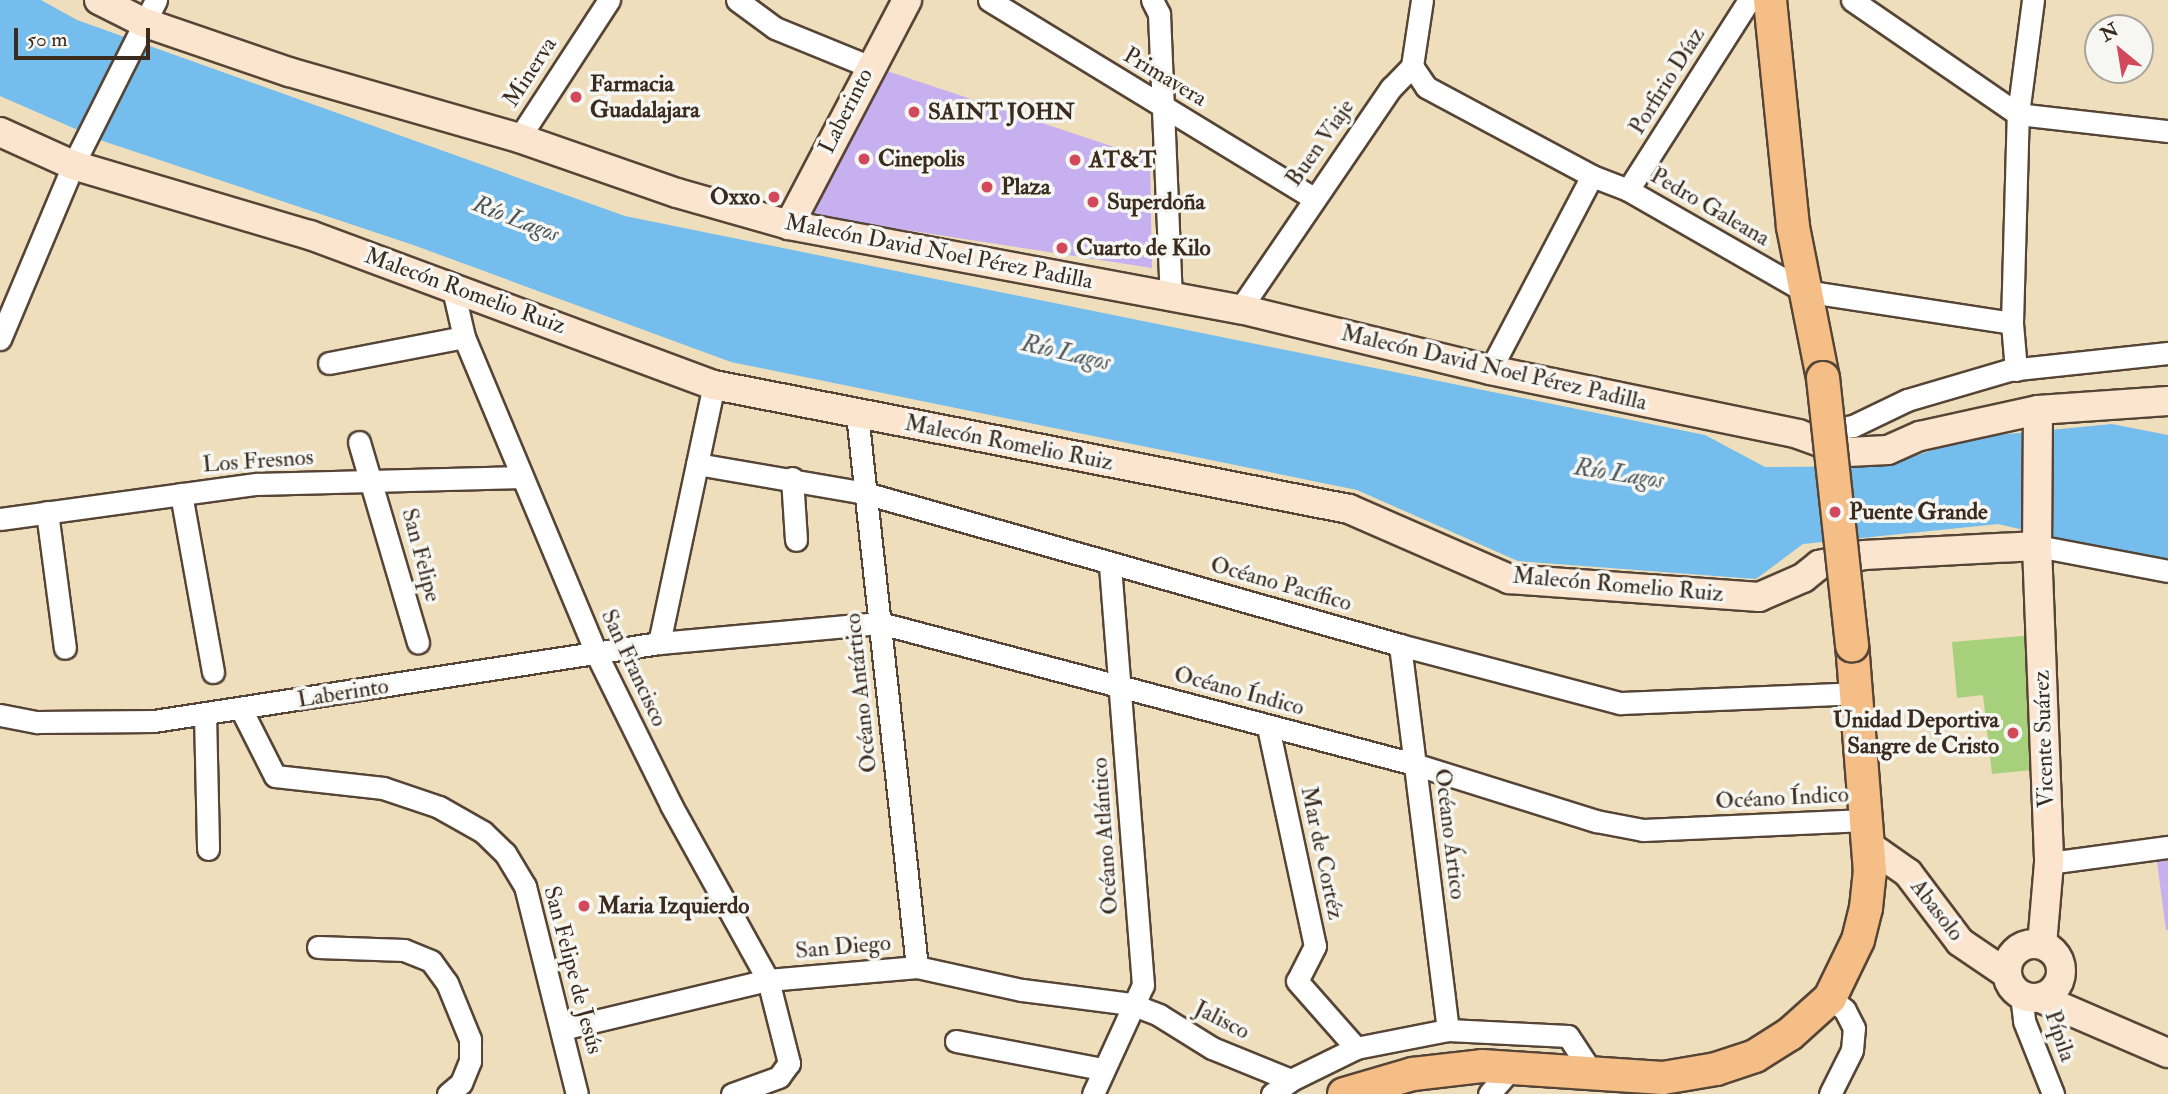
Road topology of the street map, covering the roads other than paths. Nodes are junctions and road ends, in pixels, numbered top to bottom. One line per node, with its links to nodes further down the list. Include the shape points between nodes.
1 (99, 0): 13 (street, Malecón David Noel Pérez Padilla)
2 (609, 0): 20 (street, Minerva)
3 (737, 0): 14 (street, via 775,28)
4 (906, 0): 14 (street, Laberinto)
5 (989, 0): 16 (street, Primavera)
6 (1152, 0): 16 (street, via 1159,14)
7 (1749, 0): 23 (street, Porfirio Díaz)
8 (1770, 0): 28 (main road, via 1793,227)
9 (1792, 0): 28 (main road)
10 (1852, 0): 17 (street)
11 (2033, 0): 17 (street)
12 (1415, 3): 15 (street, Buen Viaje)
13 (145, 19): 20 (street, Malecón David Noel Pérez Padilla, via 289,72); 21 (street)
14 (868, 66): 25 (street, Laberinto)
15 (1412, 66): 22 (street, Pedro Galeana, via 1426,87); 24 (street, Buen Viaje)
16 (1164, 107): 24 (street, Primavera); 27 (street)
17 (2018, 114): 18 (street); 30 (street)
18 (2168, 131)
19 (0, 132): 21 (street, Malecón Romelio Ruiz)
20 (519, 138): 25 (street, Malecón David Noel Pérez Padilla, via 677,193)
21 (78, 156): 26 (street, Malecón Romelio Ruiz); 32 (street)
22 (1592, 176): 23 (street, Pedro Galeana); 35 (street)
23 (1628, 190): 28 (street, Pedro Galeana)
24 (1313, 198): 29 (street, Buen Viaje)
25 (789, 225): 27 (street, Malecón David Noel Pérez Padilla)
26 (452, 285): 31 (street, San Francisco); 37 (street, Malecón Romelio Ruiz)
27 (1171, 296): 29 (street, Malecón David Noel Pérez Padilla)
28 (1809, 299): 30 (street, Pedro Galeana); 63 (main road, bridge)
29 (1240, 309): 35 (street, Malecón David Noel Pérez Padilla)
30 (2012, 323): 36 (street)
31 (464, 337): 34 (street); 44 (street, San Francisco)
32 (0, 339)
33 (2168, 353): 36 (street)
34 (329, 363)
35 (1490, 370): 41 (street, Malecón David Noel Pérez Padilla)
36 (2016, 370): 41 (street, via 1907,400 1853,426)
37 (714, 384): 39 (street, Malecón Romelio Ruiz); 43 (street)
38 (2168, 401): 40 (street, Malecón David Noel Pérez Padilla)
39 (857, 414): 47 (street, Océano Antártico); 52 (street, Malecón Romelio Ruiz, via 1349,509 1509,579 1759,597 1803,578 1819,565 1864,555)
40 (2036, 417): 41 (street, Malecón David Noel Pérez Padilla, via 1920,436 1888,450 1848,452); 52 (street, Vicente Suárez)
41 (1798, 434)
42 (359, 442): 46 (street, San Felipe)
43 (697, 464): 45 (street, Océano Pacífico); 57 (street)
44 (522, 477): 46 (street, Los Fresnos); 60 (street, San Francisco)
45 (792, 478): 47 (street, Océano Pacífico); 51 (street)
46 (374, 481): 48 (street, Los Fresnos, via 257,484); 56 (street, San Felipe)
47 (865, 493): 53 (street, Océano Pacífico); 55 (street, Océano Antártico)
48 (181, 494): 49 (street, Los Fresnos); 61 (street)
49 (47, 512): 50 (street, Los Fresnos); 59 (street)
50 (0, 519)
51 (796, 540)
52 (2036, 540): 54 (street); 72 (street, Vicente Suárez)
53 (1110, 563): 58 (street, Océano Pacífico); 62 (street, Océano Atlántico)
54 (2168, 571)
55 (880, 623): 57 (street, Océano Índico); 62 (street, Océano Índico); 75 (street, Océano Antártico)
56 (418, 643)
57 (659, 643): 60 (street, Océano Índico)
58 (1400, 645): 63 (street, Océano Pacífico, via 1620,703); 68 (street, Océano Ártico)
59 (65, 648)
60 (597, 655): 64 (street, Laberinto); 76 (street, San Francisco, via 671,805)
61 (213, 672)
62 (1120, 685): 67 (street, Océano Índico); 79 (street, Océano Atlántico, via 1143,985)
63 (1857, 692): 69 (main road)
64 (241, 709): 65 (street, Laberinto); 80 (street, San Felipe de Jesús, via 275,776 383,788 439,807 483,832 505,853 525,886)
65 (205, 713): 66 (street, Laberinto, via 155,721 89,722 37,722); 71 (street)
66 (0, 715)
67 (1268, 727): 68 (street, Océano Índico); 83 (street, Mar de Cortéz, via 1315,946 1297,981)
68 (1414, 764): 69 (street, Océano Índico, via 1596,821 1643,830); 81 (street, Océano Ártico)
69 (1867, 833): 77 (street, Abasolo, via 1908,873 1960,942); 78 (main road, via 1866,908 1858,940)
70 (2168, 847): 72 (street)
71 (208, 849)
72 (2049, 863): 73 (street, Vicente Suárez)
73 (2042, 944): 77 (street, via 2017,949); 77 (street, via 2056,954 2062,971 2056,988)
74 (318, 947): 89 (street, via 404,950 430,961 447,983 470,1039 470,1061 461,1083)
75 (917, 967): 76 (street, San Diego); 79 (street, San Diego, via 1022,990)
76 (768, 980): 80 (street, San Diego); 91 (street, San Francisco, via 789,1063 779,1077)
77 (2023, 989): 84 (street, Abasolo); 97 (street, Pípila, via 2024,1021)
78 (1830, 998): 87 (main road, via 1790,1034 1755,1056 1716,1069 1663,1078); 96 (street, via 1845,1010 1854,1028 1852,1050)
79 (1131, 1004): 85 (street, Océano Atlántico); 88 (street, Jalisco, via 1212,1048)
80 (562, 1029): 90 (street, San Felipe de Jesús)
81 (1448, 1030): 83 (street); 87 (street, via 1568,1036)
82 (956, 1041): 85 (street)
83 (1356, 1048): 88 (street)
84 (2168, 1053)
85 (1102, 1069): 92 (street, Océano Atlántico)
86 (1511, 1069): 87 (main road); 94 (main road, via 1482,1066 1413,1074); 95 (street)
87 (1593, 1074)
88 (1290, 1080): 93 (street)
89 (448, 1094)
90 (577, 1094)
91 (732, 1094)
92 (1093, 1094)
93 (1272, 1094)
94 (1344, 1094)
95 (1489, 1094)
96 (1830, 1094)
97 (2053, 1094)

